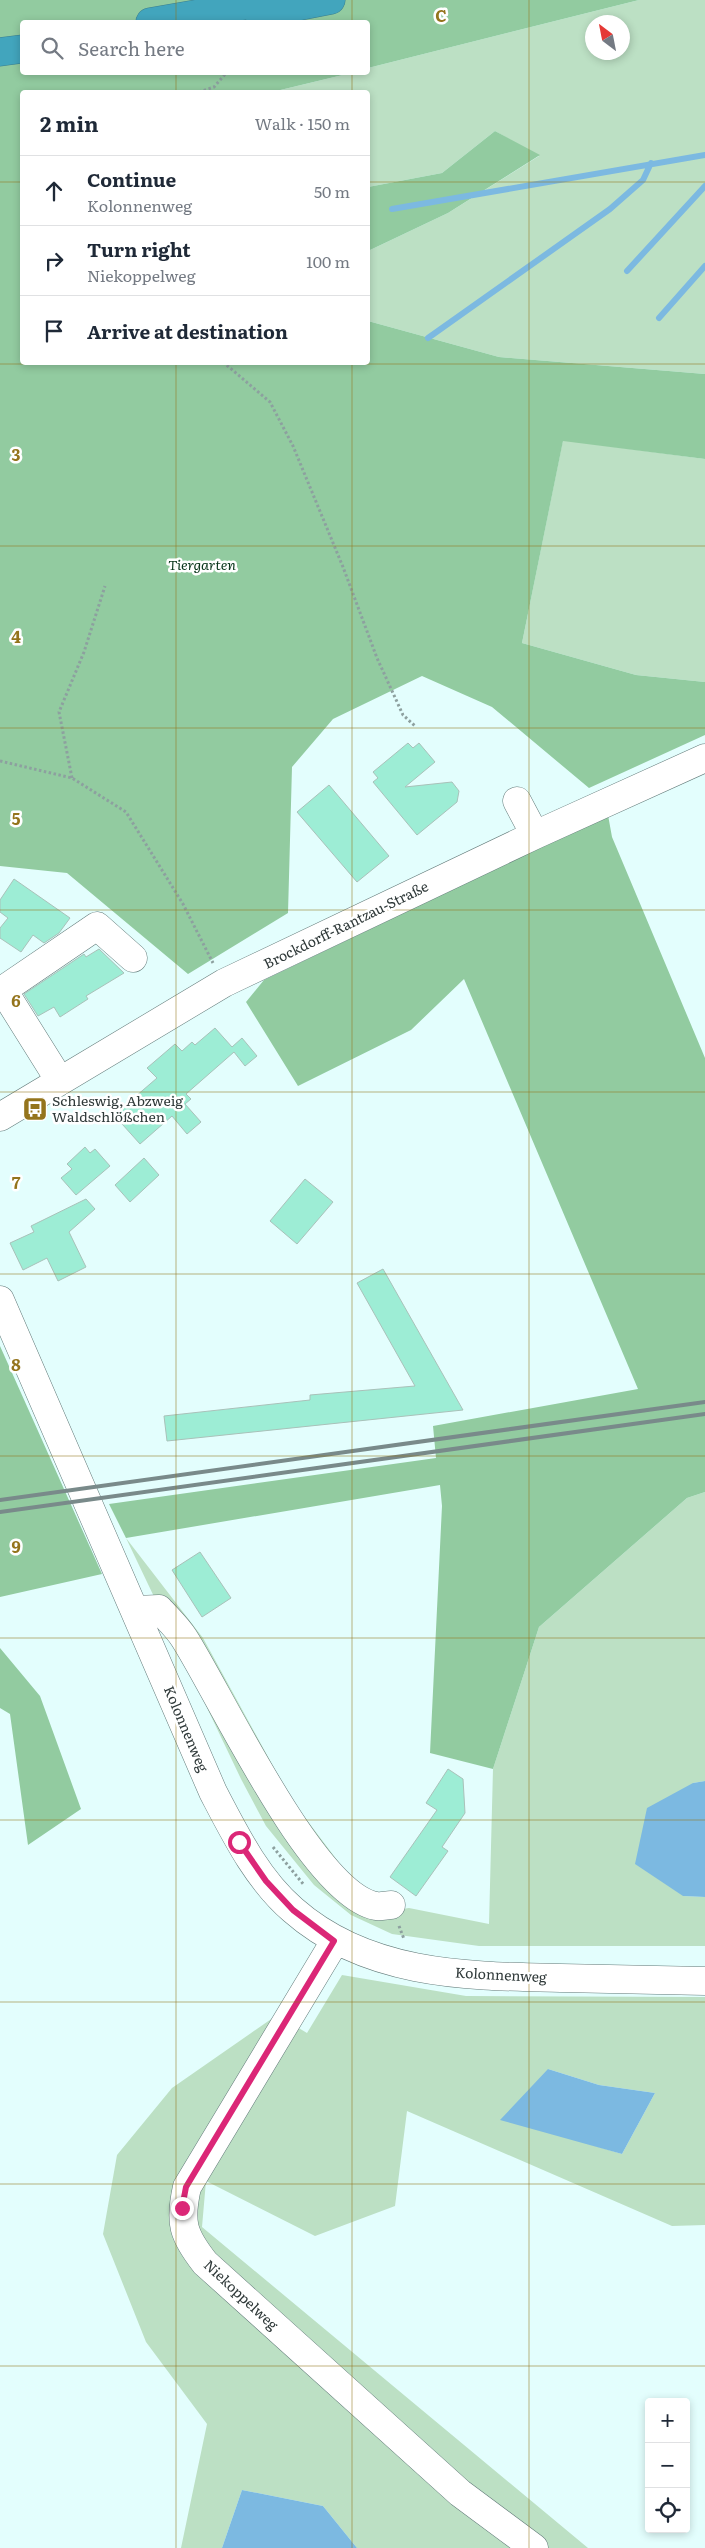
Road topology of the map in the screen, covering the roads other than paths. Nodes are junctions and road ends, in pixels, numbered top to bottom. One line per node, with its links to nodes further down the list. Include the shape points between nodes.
1 (277, 0): 3 (highway)
2 (331, 0): 4 (highway)
3 (162, 20)
4 (220, 20)
5 (20, 39): 6 (highway)
6 (0, 42)
7 (20, 49): 8 (highway)
8 (0, 52)
9 (705, 758): 11 (street, Brockdorff-Rantzau-Straße)
10 (517, 801): 11 (street)
11 (535, 835): 13 (street, Brockdorff-Rantzau-Straße, via 224,984)
12 (132, 958): 13 (street, via 97,926 3,990)
13 (60, 1081): 14 (street, Brockdorff-Rantzau-Straße)
14 (0, 1117)
15 (0, 1300): 16 (street, Kolonnenweg)
16 (136, 1610): 17 (street, via 159,1609 183,1636 280,1808 317,1859 334,1878 358,1896 376,1906); 18 (street, Kolonnenweg, via 213,1792 239,1842 266,1881 293,1910)
17 (391, 1904)
18 (334, 1941): 19 (street, Kolonnenweg, via 406,1966 470,1976); 20 (street, Niekoppelweg, via 186,2187 182,2223 189,2242 205,2263 460,2492)
19 (705, 1980)
20 (534, 2548)

